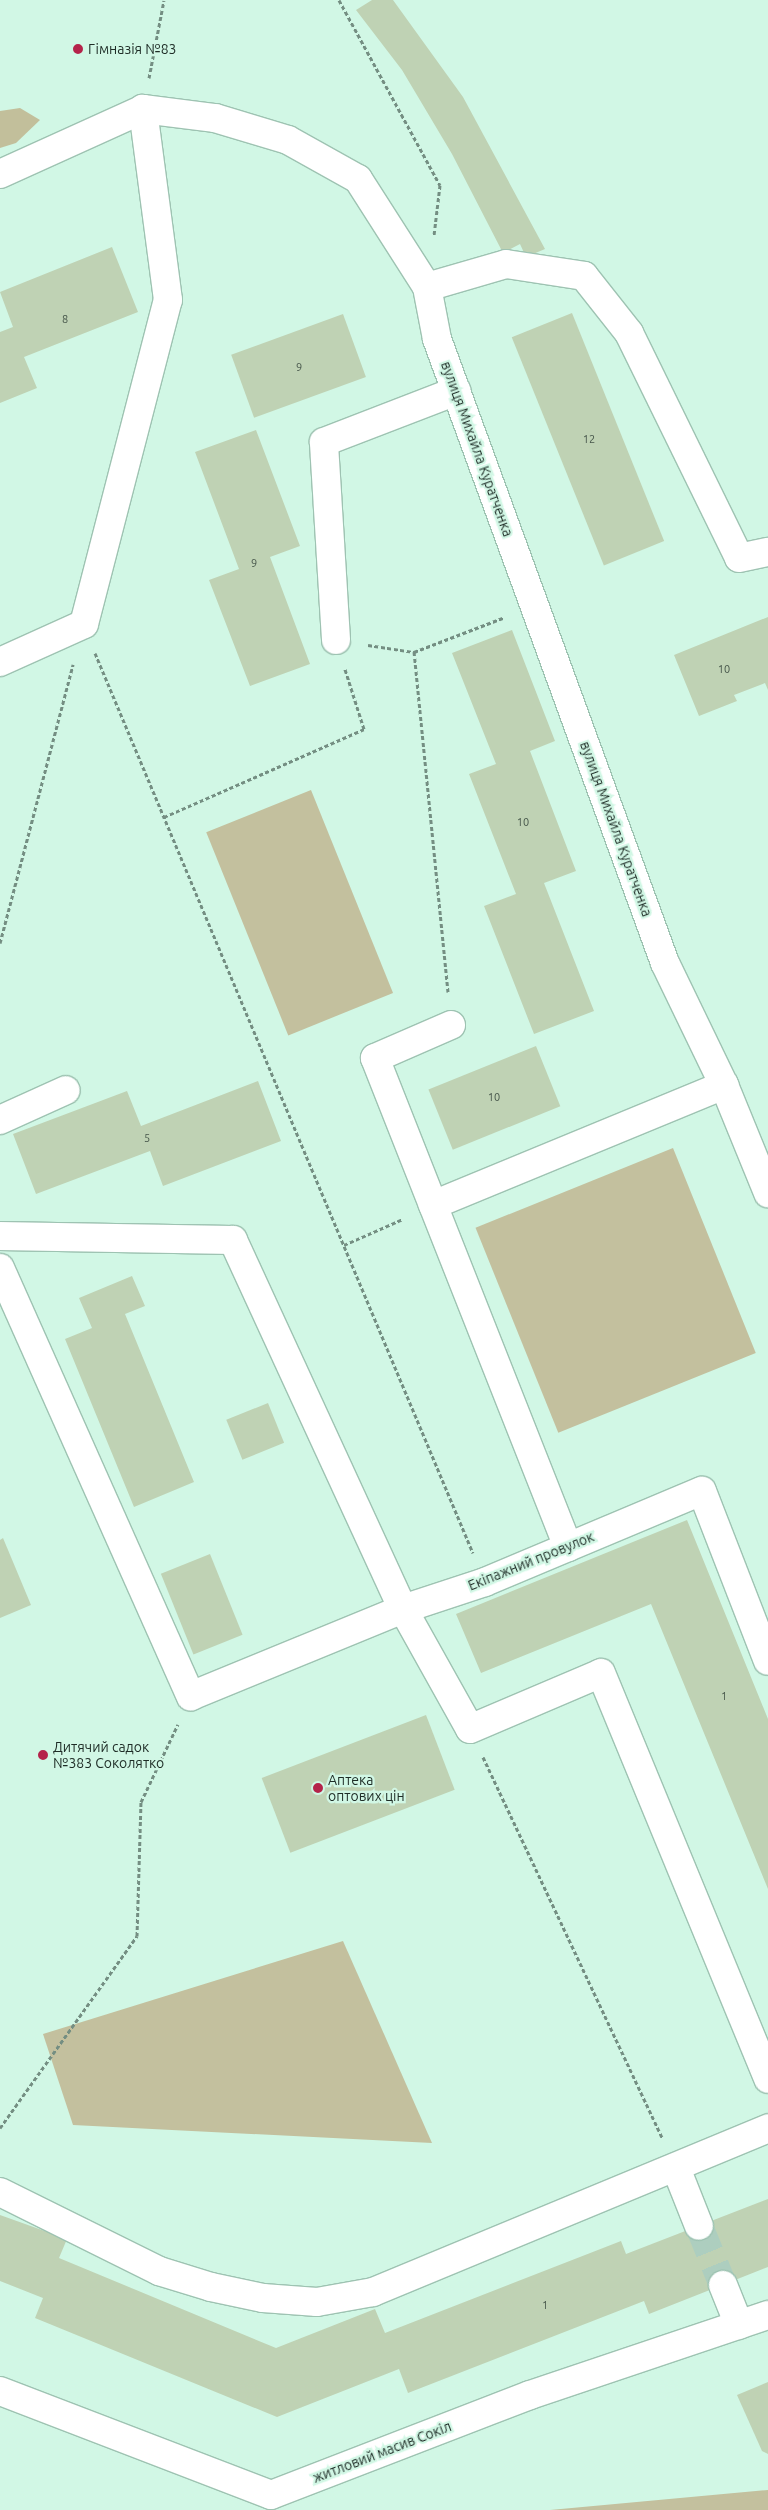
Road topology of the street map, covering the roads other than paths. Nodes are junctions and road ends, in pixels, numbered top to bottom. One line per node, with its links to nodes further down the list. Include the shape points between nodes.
1 (142, 109): 2 (lane); 3 (lane, вулиця Михайла Куратченка, via 215,118 288,140 358,180); 7 (lane, via 168,300 84,624)
2 (0, 174)
3 (427, 287): 4 (lane, вулиця Михайла Куратченка, via 437,339); 5 (lane, via 506,264 584,276 628,333 738,558)
4 (456, 391): 6 (lane, via 324,442); 9 (lane, вулиця Михайла Куратченка, via 665,964)
5 (768, 552)
6 (336, 640)
7 (0, 662)
8 (451, 1026): 13 (lane, via 375,1058)
9 (724, 1085): 12 (lane, вулиця Михайла Куратченка); 13 (lane)
10 (66, 1090): 11 (lane)
11 (0, 1120)
12 (768, 1193)
13 (433, 1205): 16 (lane)
14 (0, 1236): 17 (lane, via 233,1240)
15 (0, 1268): 17 (lane, Екіпажний провулок, via 191,1696)
16 (568, 1547): 17 (lane, Екіпажний провулок, via 484,1582); 18 (lane, Екіпажний провулок, via 702,1492)
17 (403, 1609): 19 (lane, via 470,1729 601,1673)
18 (768, 1661)
19 (768, 2079)
20 (768, 2128): 21 (lane)
21 (676, 2168): 22 (lane, via 373,2292 317,2302 263,2298 159,2271); 23 (lane)
22 (0, 2192)
23 (699, 2226)
24 (723, 2285): 26 (lane)
25 (768, 2315): 26 (lane, житловий масив Сокіл)
26 (739, 2325): 27 (lane, житловий масив Сокіл, via 530,2395 270,2495)
27 (0, 2391)

